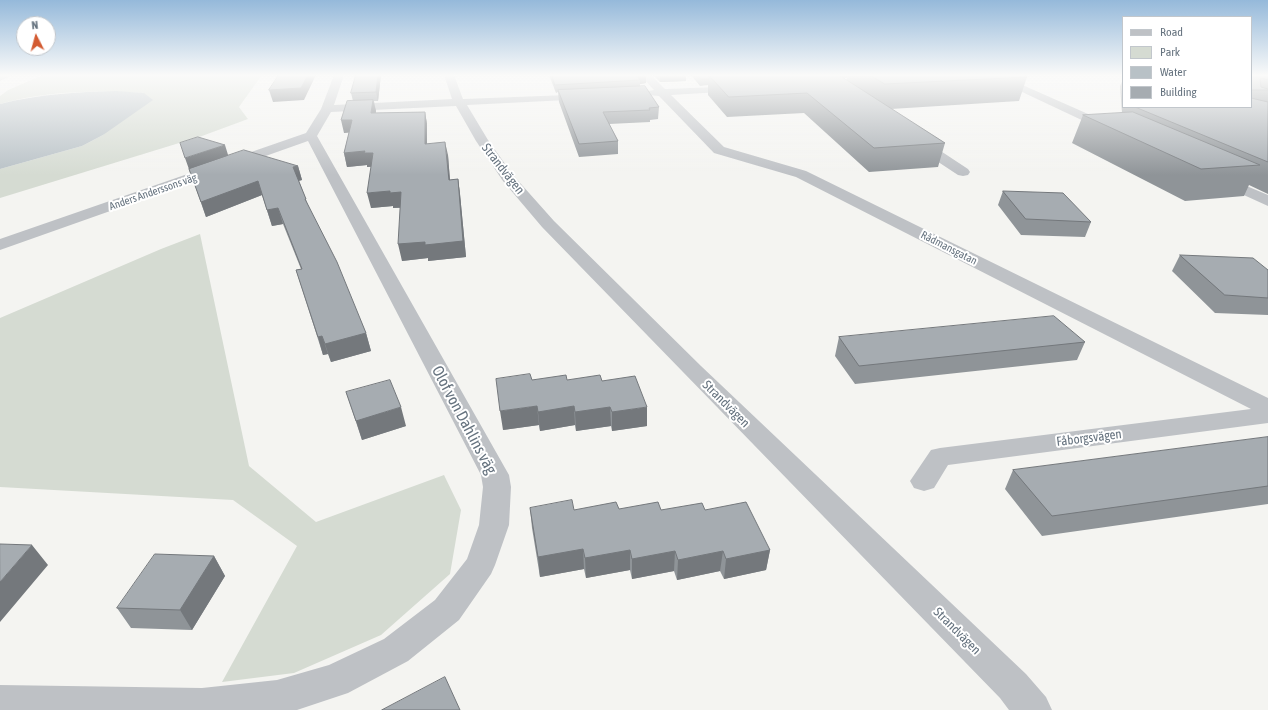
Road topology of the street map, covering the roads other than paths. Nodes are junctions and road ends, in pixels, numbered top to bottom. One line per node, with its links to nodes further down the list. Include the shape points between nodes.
1 (343, 108): 5 (street)
2 (463, 108): 17 (street, Strandvägen, via 482,142 508,178 548,224 693,371 1013,686)
3 (677, 108): 13 (street, Rådmansgatan, via 718,150 801,174)
4 (1066, 108): 7 (street)
5 (327, 109): 8 (street)
6 (905, 134): 10 (street)
7 (1123, 134)
8 (311, 136): 12 (street, Anders Anderssons väg); 16 (street, Olof von Dahlins väg, via 495,475 497,486 494,524 480,565 448,610 396,650 335,681 277,698 202,706)
9 (1203, 171): 11 (street)
10 (963, 172)
11 (1268, 201)
12 (0, 245)
13 (1268, 408)
14 (1268, 415): 15 (street, Fåborgsvägen, via 940,457)
15 (924, 481)
16 (0, 703)
17 (1033, 710)

